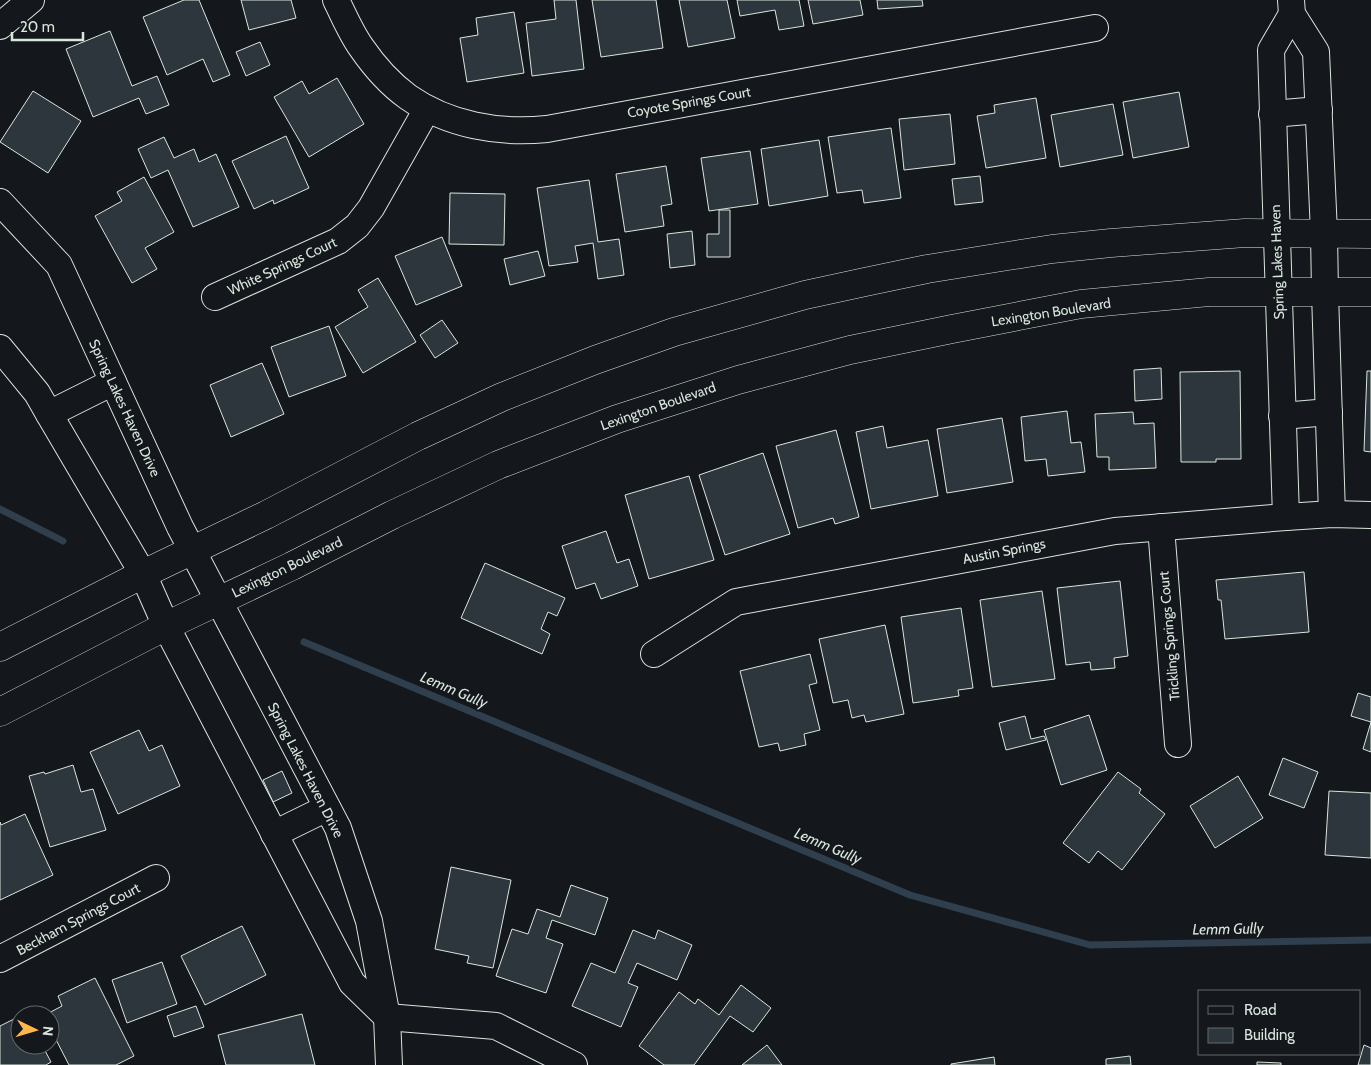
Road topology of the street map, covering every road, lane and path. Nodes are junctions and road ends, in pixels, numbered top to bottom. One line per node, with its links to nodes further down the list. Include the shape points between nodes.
1 (31, 0): 4 (street)
2 (336, 0): 6 (street, Coyote Springs Court, via 360,46 375,65 389,81)
3 (1292, 7): 7 (street, Spring Lakes Haven, via 1316,52); 8 (street, Spring Lakes Haven, via 1270,50)
4 (0, 26)
5 (1095, 28): 6 (street, Coyote Springs Court, via 546,129 509,131 491,128)
6 (427, 109): 16 (street, White Springs Court, via 372,208 357,226 338,241)
7 (1319, 110): 8 (street); 11 (street, Spring Lakes Haven)
8 (1272, 114): 10 (street, Spring Lakes Haven)
9 (0, 202): 18 (street, Spring Lakes Haven Drive, via 59,265)
10 (1276, 232): 11 (main road); 13 (street, Spring Lakes Haven); 26 (main road, via 1052,249 927,269 806,295 674,332 494,401 418,436)
11 (1324, 232): 12 (main road); 15 (street, Spring Lakes Haven)
12 (1371, 234)
13 (1278, 292): 15 (main road, Lexington Boulevard); 21 (street, Spring Lakes Haven); 28 (main road, Lexington Boulevard, via 1209,292 1081,304 850,350 738,380 617,419 498,465)
14 (1371, 292): 15 (main road, Lexington Boulevard)
15 (1325, 293): 19 (street, Spring Lakes Haven)
16 (215, 297)
17 (0, 348): 20 (street, via 37,393)
18 (113, 382): 20 (street); 26 (street, Spring Lakes Haven Drive)
19 (1329, 412): 21 (street); 22 (street, Spring Lakes Haven)
20 (49, 414): 27 (street)
21 (1282, 416): 24 (street, Spring Lakes Haven)
22 (1332, 514): 23 (street, Austin Springs); 24 (street, Austin Springs)
23 (1371, 515)
24 (1286, 517): 25 (street, Austin Springs)
25 (1161, 527): 31 (street, Austin Springs, via 1115,531 736,602); 33 (street, Trickling Springs Court)
26 (193, 551): 27 (main road); 28 (street, Spring Lakes Haven Drive)
27 (143, 574): 29 (street); 30 (main road)
28 (218, 600): 29 (main road, Lexington Boulevard); 34 (street, Spring Lakes Haven Drive)
29 (166, 626): 32 (main road, Lexington Boulevard); 35 (street)
30 (0, 647)
31 (654, 654)
32 (0, 712)
33 (1178, 744)
34 (327, 808): 35 (street); 38 (street, Spring Lakes Haven Drive, via 338,828 370,921)
35 (274, 834): 38 (street, via 352,983)
36 (156, 878): 37 (street, Beckham Springs Court)
37 (0, 960)
38 (387, 1017): 39 (street, Spring Lakes Haven Drive); 40 (street, via 496,1026)
39 (389, 1065)
40 (574, 1065)

